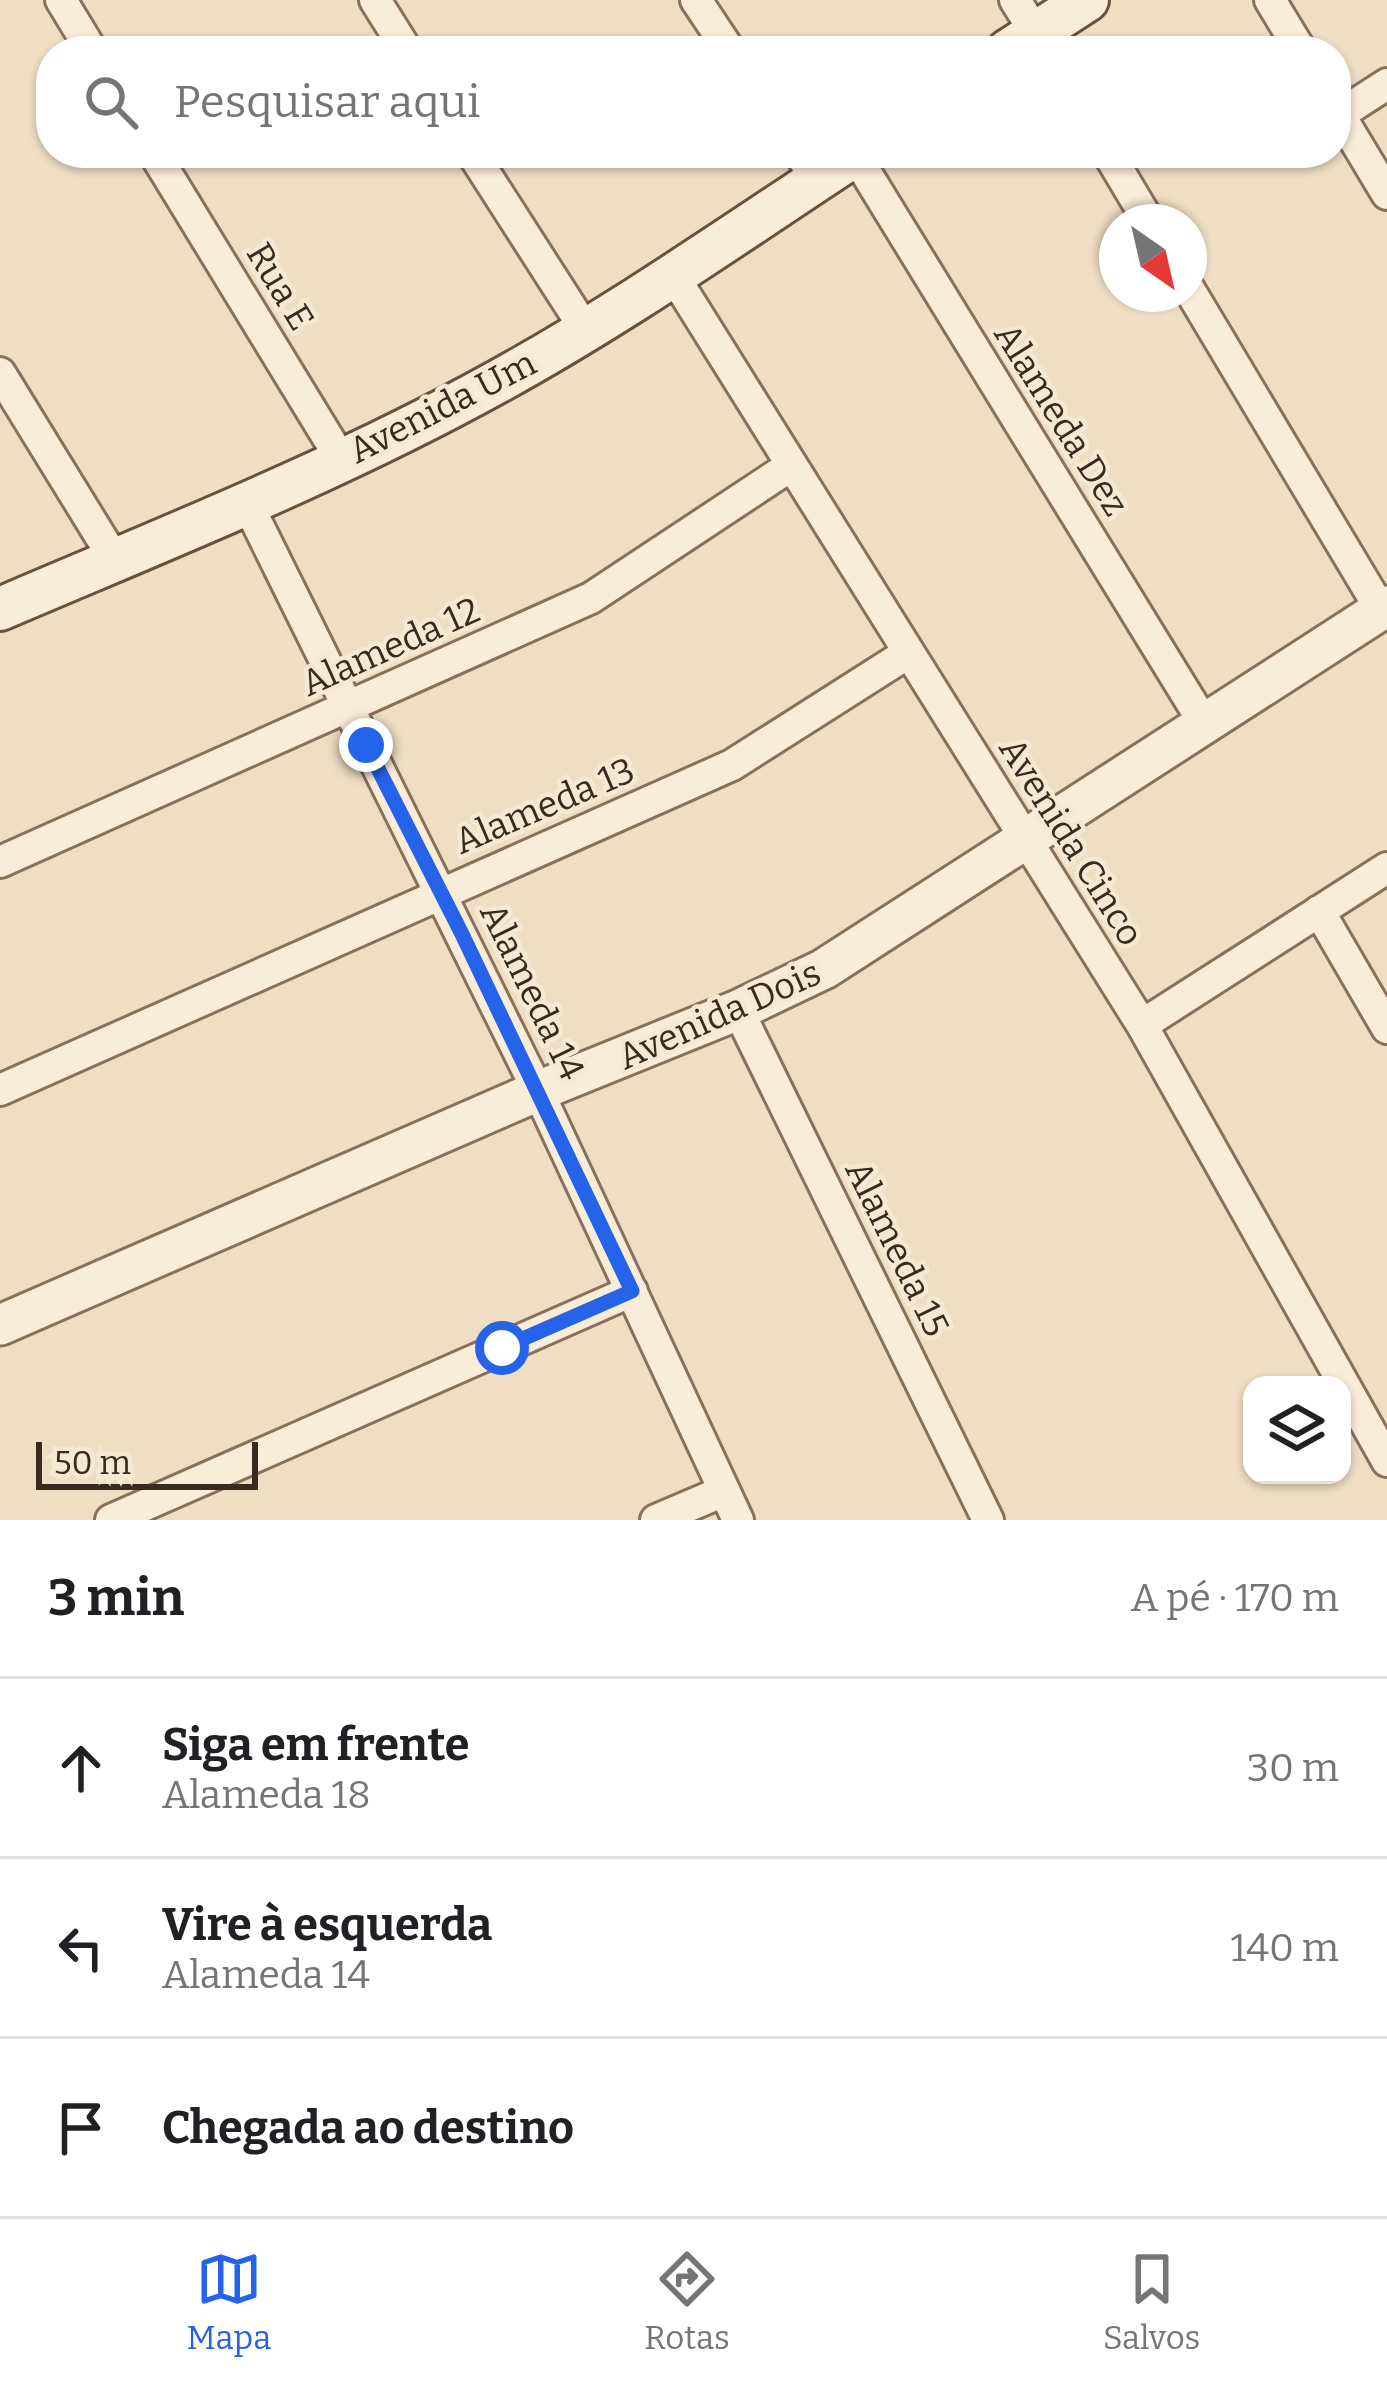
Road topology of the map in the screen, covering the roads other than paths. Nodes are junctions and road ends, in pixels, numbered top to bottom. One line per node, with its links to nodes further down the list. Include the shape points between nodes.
1 (61, 0): 7 (street)
2 (375, 0): 8 (street)
3 (696, 0): 9 (street)
4 (1087, 0): 6 (main road)
5 (1270, 0): 10 (street)
6 (1026, 34)
7 (83, 36)
8 (398, 36)
9 (720, 36)
10 (1291, 36)
11 (1387, 84): 12 (street)
12 (1351, 105)
13 (1351, 134): 19 (street)
14 (163, 168): 25 (street, Rua E)
15 (482, 168): 23 (street)
16 (806, 168): 21 (main road, Avenida Um)
17 (865, 168): 33 (street, Alameda Dez)
18 (1117, 168): 20 (street)
19 (1387, 194)
20 (1138, 204)
21 (673, 275): 23 (main road, Avenida Um); 26 (street, Avenida Cinco)
22 (1203, 312): 29 (street)
23 (585, 329): 25 (main road, Avenida Um)
24 (0, 373): 28 (street)
25 (341, 459): 27 (main road, Avenida Um)
26 (792, 465): 31 (street, Avenida Cinco); 32 (street, Alameda 12, via 592,598)
27 (247, 501): 28 (main road, Avenida Um); 32 (street, Alameda 14)
28 (116, 560): 30 (main road, Avenida Um)
29 (1384, 608): 33 (street, Avenida Dois)
30 (0, 610)
31 (908, 653): 34 (street, Avenida Cinco); 37 (street, Alameda 13, via 732,764)
32 (347, 708): 35 (street, Alameda 12); 37 (street, Alameda 14)
33 (1204, 723): 34 (street, Avenida Dois)
34 (1026, 841): 39 (street, Avenida Dois, via 824,968); 40 (street, Avenida Cinco)
35 (0, 862)
36 (1387, 868): 38 (street)
37 (441, 892): 42 (street, Alameda 13); 43 (street, Alameda 14)
38 (1319, 911): 40 (street); 41 (street)
39 (738, 1010): 43 (street, Avenida Dois); 51 (street, Alameda 15)
40 (1142, 1025): 46 (street, Avenida Cinco)
41 (1387, 1028)
42 (0, 1090)
43 (538, 1091): 44 (street, Alameda 14); 45 (street, Avenida Dois)
44 (632, 1291): 47 (street, Alameda 14); 48 (street)
45 (0, 1325)
46 (1387, 1461)
47 (724, 1491): 49 (street); 50 (street, Alameda 14)
48 (111, 1520)
49 (656, 1520)
50 (738, 1520)
51 (988, 1520)

